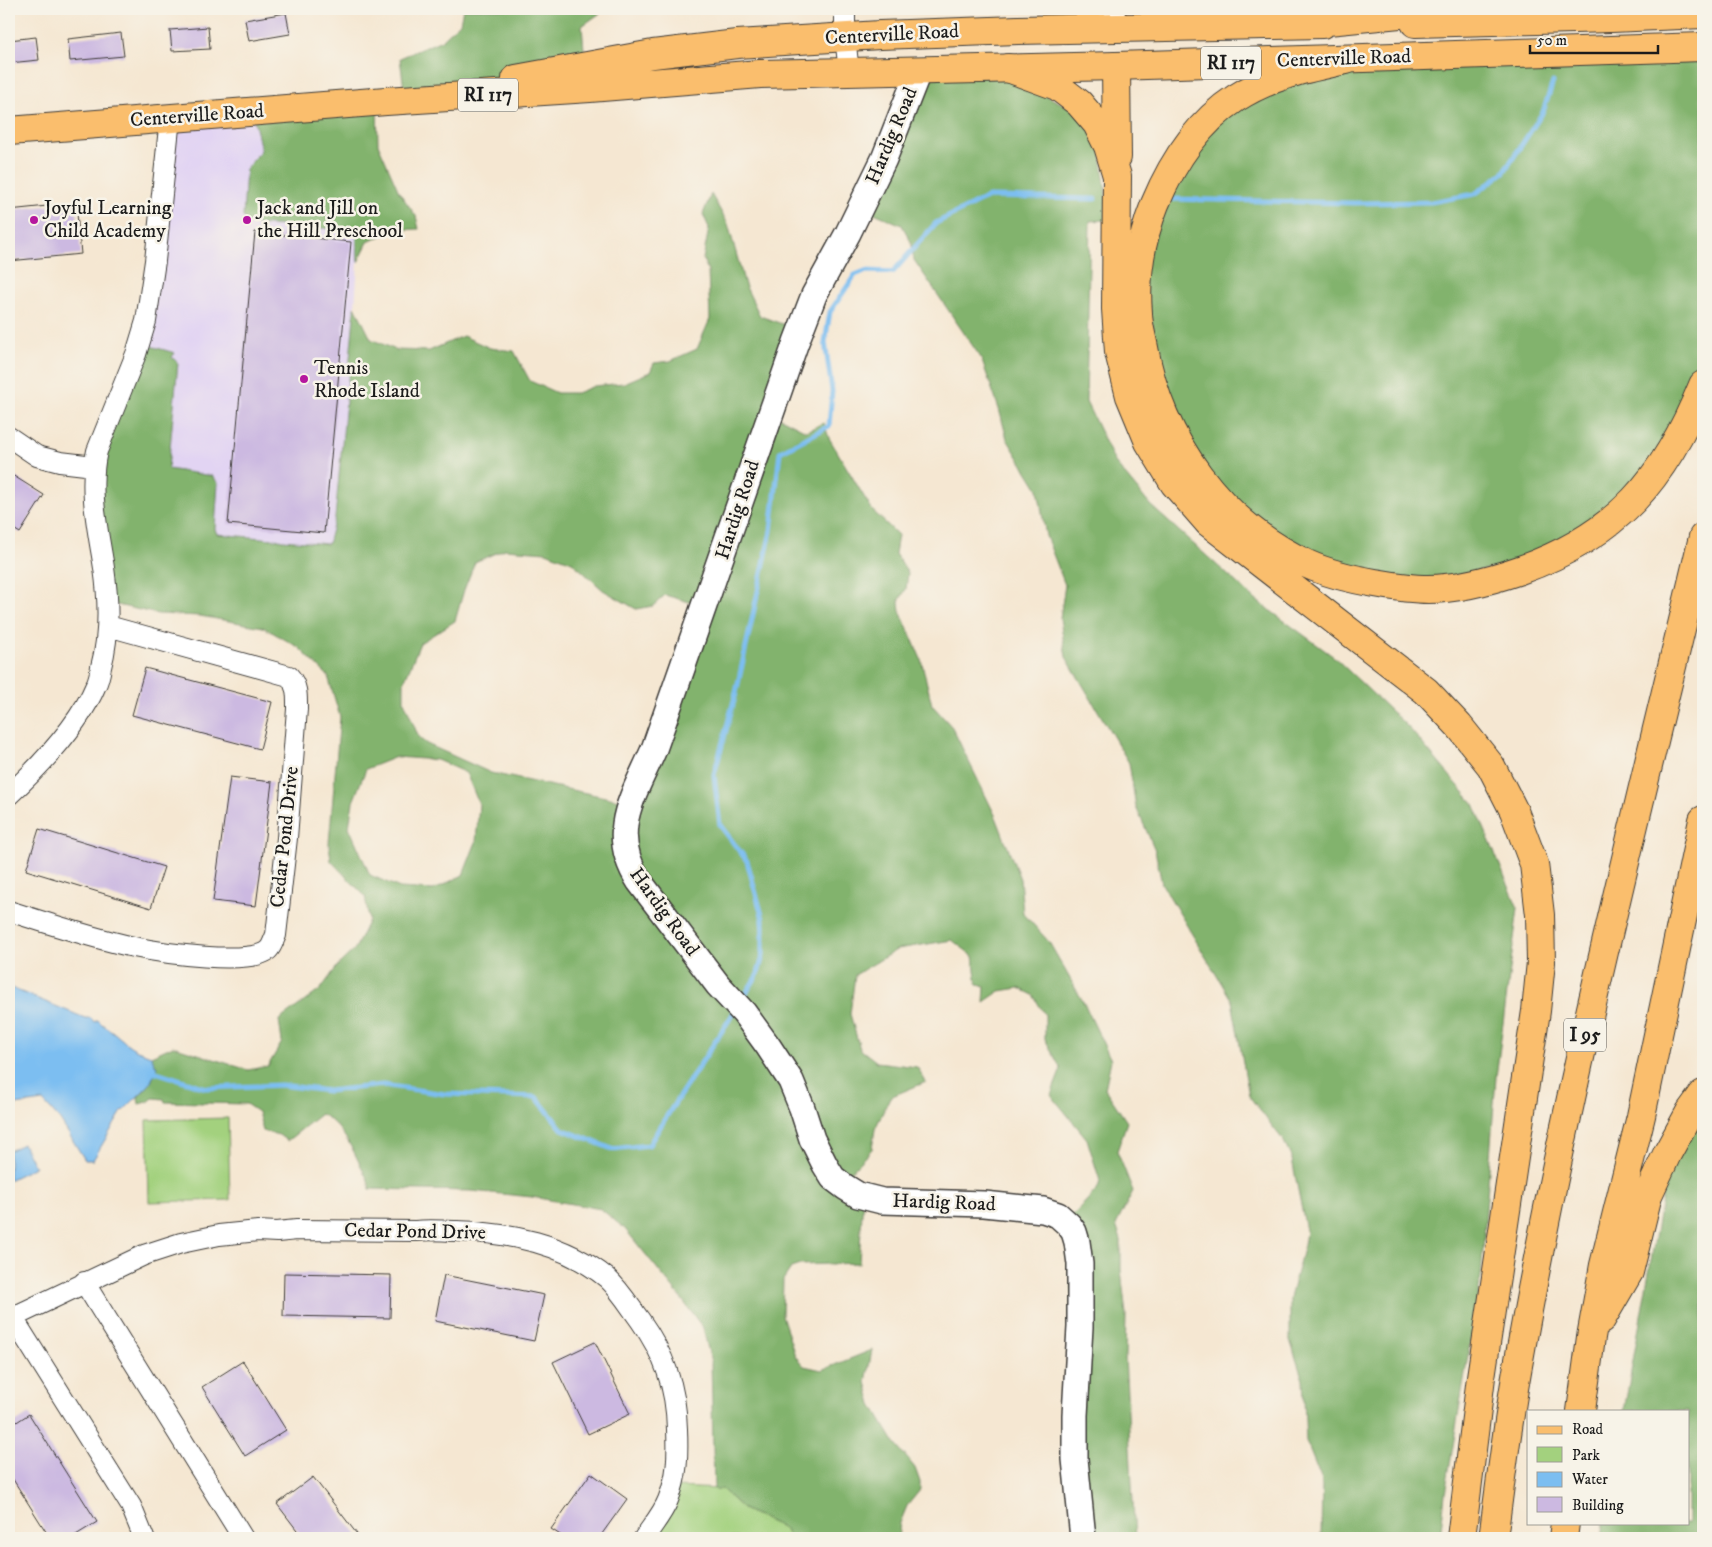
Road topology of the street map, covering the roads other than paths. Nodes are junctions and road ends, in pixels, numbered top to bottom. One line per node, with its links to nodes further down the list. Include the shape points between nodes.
1 (845, 9): 6 (street)
2 (1451, 9): 5 (main road)
3 (1703, 14): 5 (main road, Centerville Road / RI 117, via 1440,23)
4 (1113, 18): 5 (main road, Centerville Road / RI 117); 6 (main road, Centerville Road / RI 117); 9 (main road)
5 (1297, 24)
6 (845, 37): 12 (street); 13 (main road, Centerville Road / RI 117, via 737,44 653,54)
7 (1703, 47): 8 (main road, Centerville Road / RI 117)
8 (1346, 60): 9 (main road, Centerville Road / RI 117); 17 (main road, via 1291,72 1260,85 1234,99 1205,123 1183,150 1161,188 1147,225 1138,268 1138,314 1147,365 1160,407 1183,454 1212,492 1246,526 1302,562 1348,578 1428,589 1501,576 1571,549 1604,527 1628,505 1668,458)
9 (1116, 66): 10 (main road, Centerville Road / RI 117); 16 (main road)
10 (1008, 68): 11 (main road, Centerville Road / RI 117); 16 (main road, via 1057,86 1079,103 1097,124)
11 (919, 70): 12 (main road, Centerville Road / RI 117); 34 (street, Hardig Road, via 884,158 814,295 654,749 636,786 627,816 625,854 632,870 679,936 744,1013 791,1081 819,1152 833,1178 858,1195 882,1200 984,1204 1049,1211 1064,1220 1074,1232 1080,1264 1075,1459)
12 (849, 72): 13 (main road, Centerville Road / RI 117, via 760,74)
13 (386, 101): 14 (main road, Centerville Road / RI 117)
14 (170, 118): 15 (main road, Centerville Road / RI 117); 19 (street, via 156,262 146,320)
15 (9, 131)
16 (1117, 176): 35 (main road, via 1116,309 1119,352 1130,396 1149,442 1174,483 1209,524 1426,691 1459,726 1490,766 1514,811 1534,864 1541,962 1536,1011 1481,1377)
17 (1703, 386)
18 (9, 437): 19 (street, via 37,456)
19 (94, 466): 21 (street, via 94,499 107,593)
20 (1703, 537): 36 (main road, I 95, via 1597,979 1545,1221 1518,1363)
21 (108, 626): 22 (street, via 97,684 86,705 60,742); 24 (street, Cedar Pond Drive, via 289,676 294,681 297,709 276,935 269,949 261,954 245,958 206,956 133,947)
22 (9, 795)
23 (1703, 820): 28 (main road, via 1641,1116 1604,1265)
24 (9, 911)
25 (1703, 1094): 28 (main road, via 1667,1154 1648,1195 1629,1272)
26 (84, 1282): 27 (street, Cedar Pond Drive); 32 (street); 33 (street, Cedar Pond Drive, via 144,1255 182,1243 258,1231 434,1229 500,1234 555,1248 607,1279 630,1304 651,1335 669,1376 677,1411 679,1446 676,1479 667,1502)
27 (11, 1318): 31 (street, Cedar Pond Drive, via 131,1506)
28 (1591, 1337): 29 (main road)
29 (1581, 1410)
30 (1565, 1524): 37 (main road)
31 (144, 1538)
32 (243, 1538)
33 (644, 1538)
34 (1082, 1538)
35 (1462, 1538)
36 (1493, 1538)
37 (1563, 1538)

